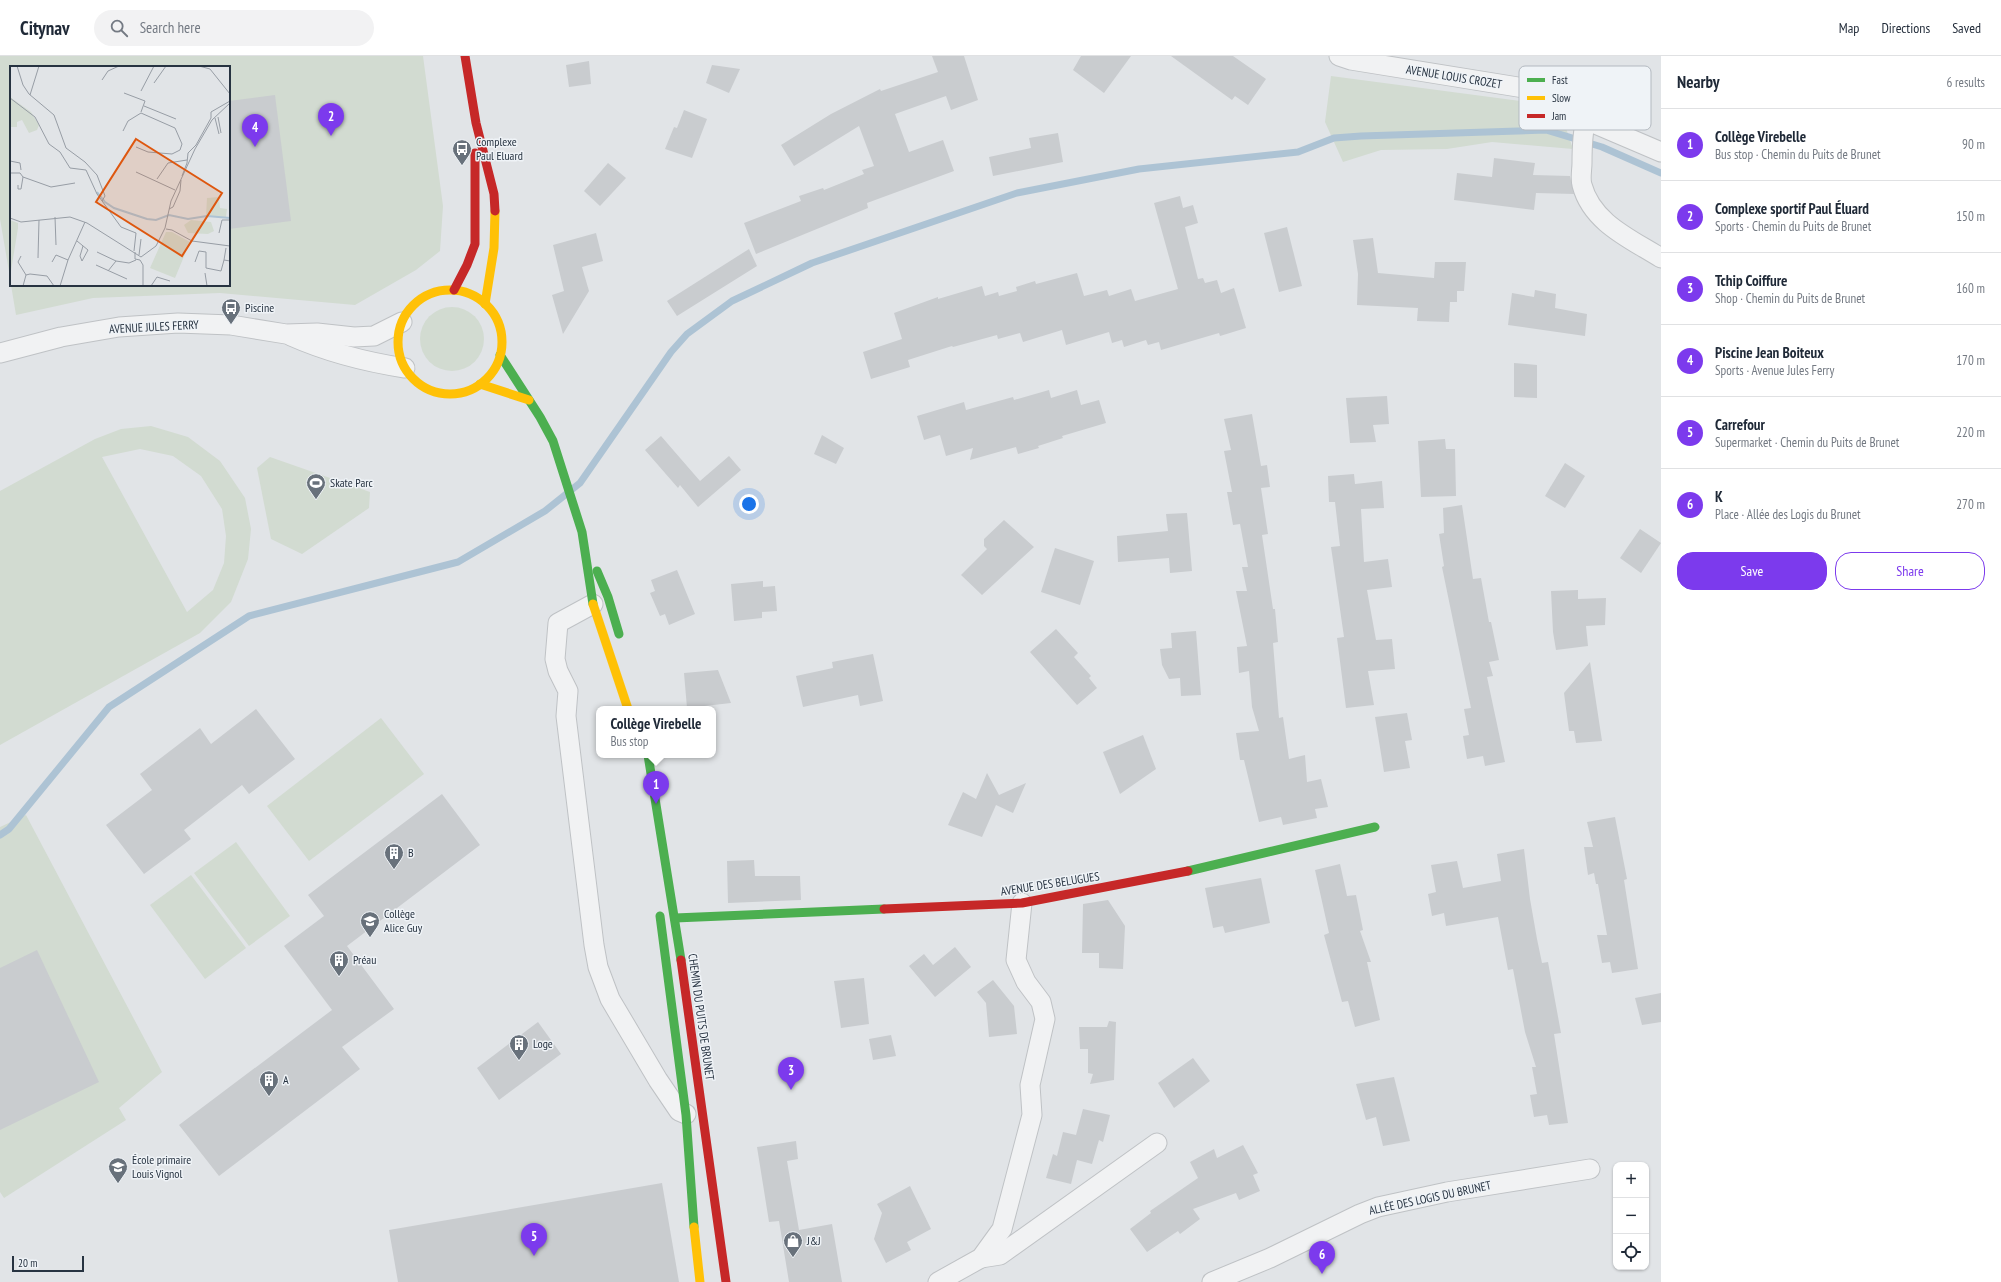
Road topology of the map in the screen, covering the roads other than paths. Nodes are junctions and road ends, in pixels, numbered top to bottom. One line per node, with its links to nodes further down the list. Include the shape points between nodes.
1 (465, 56): 4 (street)
2 (1339, 56): 3 (street, AVENUE LOUIS CROZET)
3 (1519, 87)
4 (476, 123): 9 (street, via 474,244); 10 (street, via 494,194 496,221)
5 (1585, 130): 8 (street, via 1582,183 1585,194 1599,216 1610,226)
6 (1591, 130): 7 (street, AVENUE LOUIS CROZET)
7 (1661, 152)
8 (1661, 258)
9 (454, 290): 10 (street, via 476,297); 11 (street, via 442,290 418,300 408,310)
10 (485, 304): 14 (street, via 494,314 500,327)
11 (402, 322): 12 (street, AVENUE JULES FERRY, via 374,336); 15 (street, via 398,346)
12 (286, 334): 13 (street, AVENUE JULES FERRY, via 231,325 178,323 119,327 61,337); 15 (street, AVENUE JULES FERRY, via 318,348)
13 (0, 354)
14 (500, 354): 16 (street, via 493,371); 17 (street)
15 (405, 368): 16 (street, via 425,388 439,392 453,394 467,391)
16 (480, 384): 17 (street)
17 (529, 400): 18 (street, via 553,441)
18 (582, 532): 19 (street); 20 (street, via 608,597)
19 (594, 604): 21 (street); 27 (street, via 558,623 555,659 568,691 566,716 598,967 610,998 626,1028 679,1111)
20 (621, 642)
21 (627, 706)
22 (648, 758): 26 (street, CHEMIN DU PUITS DE BRUNET)
23 (1375, 828): 24 (street, AVENUE DES BELUGUES, via 1171,876)
24 (1022, 903): 26 (street, AVENUE DES BELUGUES); 30 (street, via 1016,960 1026,982 1041,1002 1045,1019 1030,1085 1032,1116 1016,1178 1002,1229)
25 (659, 909): 27 (street)
26 (675, 918): 32 (street, CHEMIN DU PUITS DE BRUNET)
27 (686, 1114): 31 (street, via 694,1243)
28 (1157, 1143): 30 (street, via 1000,1255)
29 (1590, 1169): 34 (street, ALLÉE DES LOGIS DU BRUNET, via 1447,1192 1378,1207 1270,1258)
30 (981, 1258): 33 (street)
31 (700, 1282)
32 (726, 1282)
33 (938, 1282)
34 (1212, 1282)

